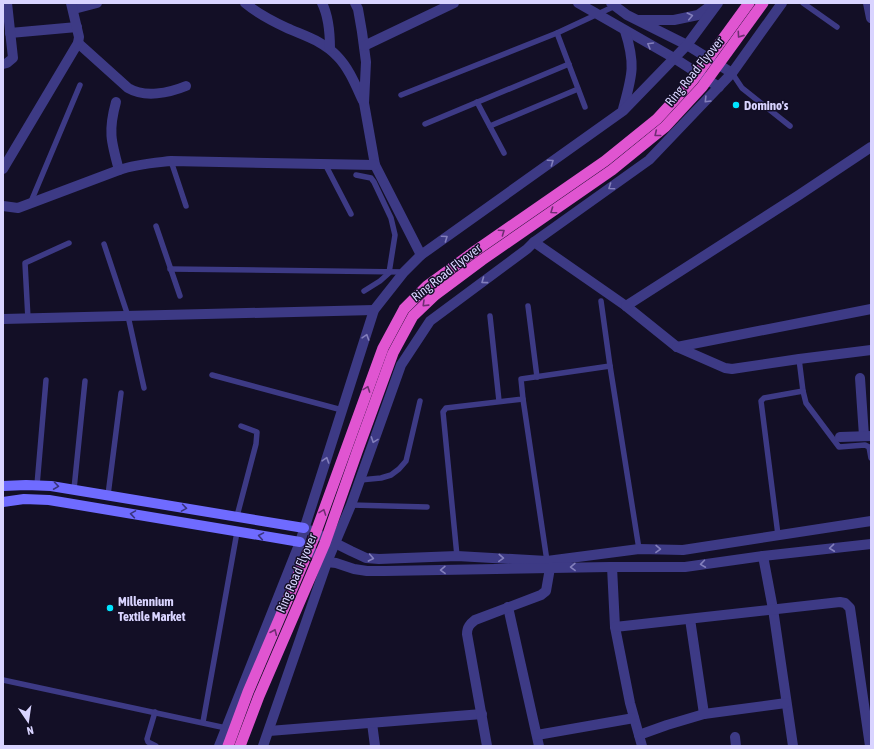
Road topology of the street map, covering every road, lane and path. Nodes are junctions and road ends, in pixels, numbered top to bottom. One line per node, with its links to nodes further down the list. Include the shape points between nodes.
1 (7, 3): 19 (street)
2 (97, 3): 15 (street)
3 (245, 3): 28 (street, via 255,12)
4 (322, 3): 28 (street, via 330,34)
5 (355, 3): 27 (street)
6 (454, 3): 27 (street)
7 (578, 3): 16 (street)
8 (717, 3): 18 (street, one-way to 8, via 674,20 698,14); 26 (street)
9 (749, 3): 137 (highway, Ring Road Flyover, one-way to 9, bridge, via 251,685 313,540 383,348 404,309 427,286 605,161 657,119 693,80)
10 (763, 3): 138 (highway, Ring Road Flyover, one-way to 138, bridge, via 702,87 665,127 612,170 435,295 413,316 393,353 325,543)
11 (782, 3): 32 (street)
12 (803, 3): 21 (lane)
13 (868, 3): 17 (street)
14 (613, 4): 16 (lane); 18 (street)
15 (73, 6): 20 (street)
16 (597, 14): 22 (street); 24 (lane)
17 (871, 18)
18 (637, 20): 26 (street)
19 (6, 22): 23 (street)
20 (77, 26): 23 (street); 25 (street)
21 (837, 27)
22 (626, 31): 29 (street, one-way to 22); 42 (street, via 633,59 633,72)
23 (10, 33): 30 (street, via 13,58)
24 (557, 33): 31 (lane); 37 (lane)
25 (78, 44): 34 (street, via 134,91 150,94); 51 (street)
26 (687, 45): 29 (street); 32 (street)
27 (364, 46): 40 (street)
28 (330, 49): 40 (street, via 348,70)
29 (674, 58): 35 (street); 42 (street)
30 (3, 64)
31 (568, 64): 36 (lane); 39 (lane)
32 (732, 73): 35 (street); 45 (lane, via 742,88)
33 (80, 85): 54 (lane)
34 (186, 86)
35 (719, 87): 60 (street, one-way to 60, via 649,160)
36 (578, 89): 41 (lane); 44 (lane)
37 (400, 95)
38 (116, 102): 52 (street, via 111,121 111,137)
39 (477, 102): 43 (lane); 44 (lane)
40 (364, 103): 50 (street)
41 (585, 107)
42 (623, 111): 62 (street, one-way to 42)
43 (425, 124)
44 (490, 126): 47 (lane)
45 (790, 126)
46 (871, 147): 70 (street)
47 (504, 153)
48 (171, 161): 49 (street); 52 (street, via 147,163); 56 (lane)
49 (325, 164): 50 (street); 57 (lane)
50 (375, 165): 62 (street)
51 (3, 169)
52 (119, 170): 54 (street)
53 (356, 175): 65 (lane, via 371,178 392,218 395,235)
54 (30, 204): 55 (street, via 18,208)
55 (3, 206)
56 (186, 206)
57 (351, 214)
58 (156, 226): 63 (lane)
59 (69, 242): 76 (lane, via 25,263)
60 (534, 242): 70 (street); 97 (street, one-way to 97, via 430,321 401,365)
61 (104, 244): 73 (lane)
62 (421, 255): 64 (street)
63 (170, 269): 65 (lane); 67 (lane)
64 (404, 272): 65 (lane); 72 (street)
65 (389, 273): 66 (lane)
66 (364, 291)
67 (180, 296)
68 (601, 301): 80 (lane)
69 (528, 306): 82 (lane)
70 (626, 306): 77 (street)
71 (871, 309): 77 (street)
72 (374, 310): 73 (street); 92 (street, one-way to 72)
73 (128, 316): 76 (street); 86 (lane)
74 (490, 316): 91 (lane)
75 (3, 319): 76 (street)
76 (28, 319)
77 (677, 347): 79 (street, via 732,369)
78 (871, 350): 79 (street)
79 (799, 359): 87 (lane)
80 (610, 366): 82 (lane); 113 (lane)
81 (212, 375): 92 (lane)
82 (537, 377): 89 (lane, via 521,379)
83 (860, 378): 94 (street)
84 (46, 380): 98 (lane)
85 (85, 381): 100 (lane)
86 (144, 388)
87 (803, 391): 96 (lane, via 806,403 839,447 865,445 869,447); 109 (lane, via 764,398 760,401)
88 (121, 393): 101 (lane)
89 (523, 399): 91 (lane); 117 (lane)
90 (420, 401): 97 (lane, via 406,461 391,475)
91 (499, 401): 114 (lane, via 446,408 443,412)
92 (342, 410): 107 (street, one-way to 92)
93 (241, 426): 105 (lane, via 257,432)
94 (867, 436): 95 (street)
95 (840, 437)
96 (871, 458)
97 (360, 480): 103 (street)
98 (37, 485): 99 (main road); 100 (main road, one-way to 100)
99 (3, 486)
100 (74, 489): 101 (main road)
101 (108, 495): 105 (main road, one-way to 105)
102 (3, 502): 108 (main road, one-way to 102, via 49,500 24,499)
103 (351, 505): 104 (lane); 111 (street)
104 (427, 507)
105 (237, 516): 107 (main road)
106 (871, 521): 109 (street)
107 (304, 528): 110 (street); 111 (street)
108 (237, 532): 110 (main road, one-way to 108); 129 (lane)
109 (778, 535): 113 (street, one-way to 109, via 683,550)
110 (300, 542): 116 (street); 131 (street)
111 (335, 543): 114 (street, one-way to 114, via 366,558 379,560); 116 (street)
112 (871, 544): 115 (street, one-way to 115)
113 (639, 549): 117 (street)
114 (457, 556): 117 (street, one-way to 117)
115 (763, 556): 118 (street, one-way to 118, via 685,566); 120 (street)
116 (327, 562): 117 (street, one-way to 116, via 367,571); 132 (street)
117 (549, 564): 118 (street, one-way to 117); 119 (street, via 546,591)
118 (612, 567): 122 (street)
119 (508, 607): 126 (street, via 475,620 467,628); 133 (street)
120 (773, 609): 121 (street); 124 (street); 145 (street, via 840,602 850,608)
121 (690, 619): 122 (street); 127 (street)
122 (615, 627): 128 (street)
123 (3, 680): 125 (lane)
124 (786, 703): 127 (street); 144 (street)
125 (155, 712): 129 (lane); 135 (lane, via 147,739)
126 (482, 714): 130 (street); 141 (street)
127 (704, 714): 134 (street)
128 (634, 718): 133 (street); 134 (street)
129 (203, 722): 131 (lane)
130 (372, 723): 132 (street); 140 (street)
131 (226, 728): 136 (street)
132 (269, 731): 139 (street)
133 (537, 735): 142 (street)
134 (639, 735): 143 (street)
135 (156, 746)
136 (219, 746)
137 (228, 746)
138 (240, 746)
139 (264, 746)
140 (375, 746)
141 (487, 746)
142 (539, 746)
143 (642, 746)
144 (792, 746)
145 (870, 746)

